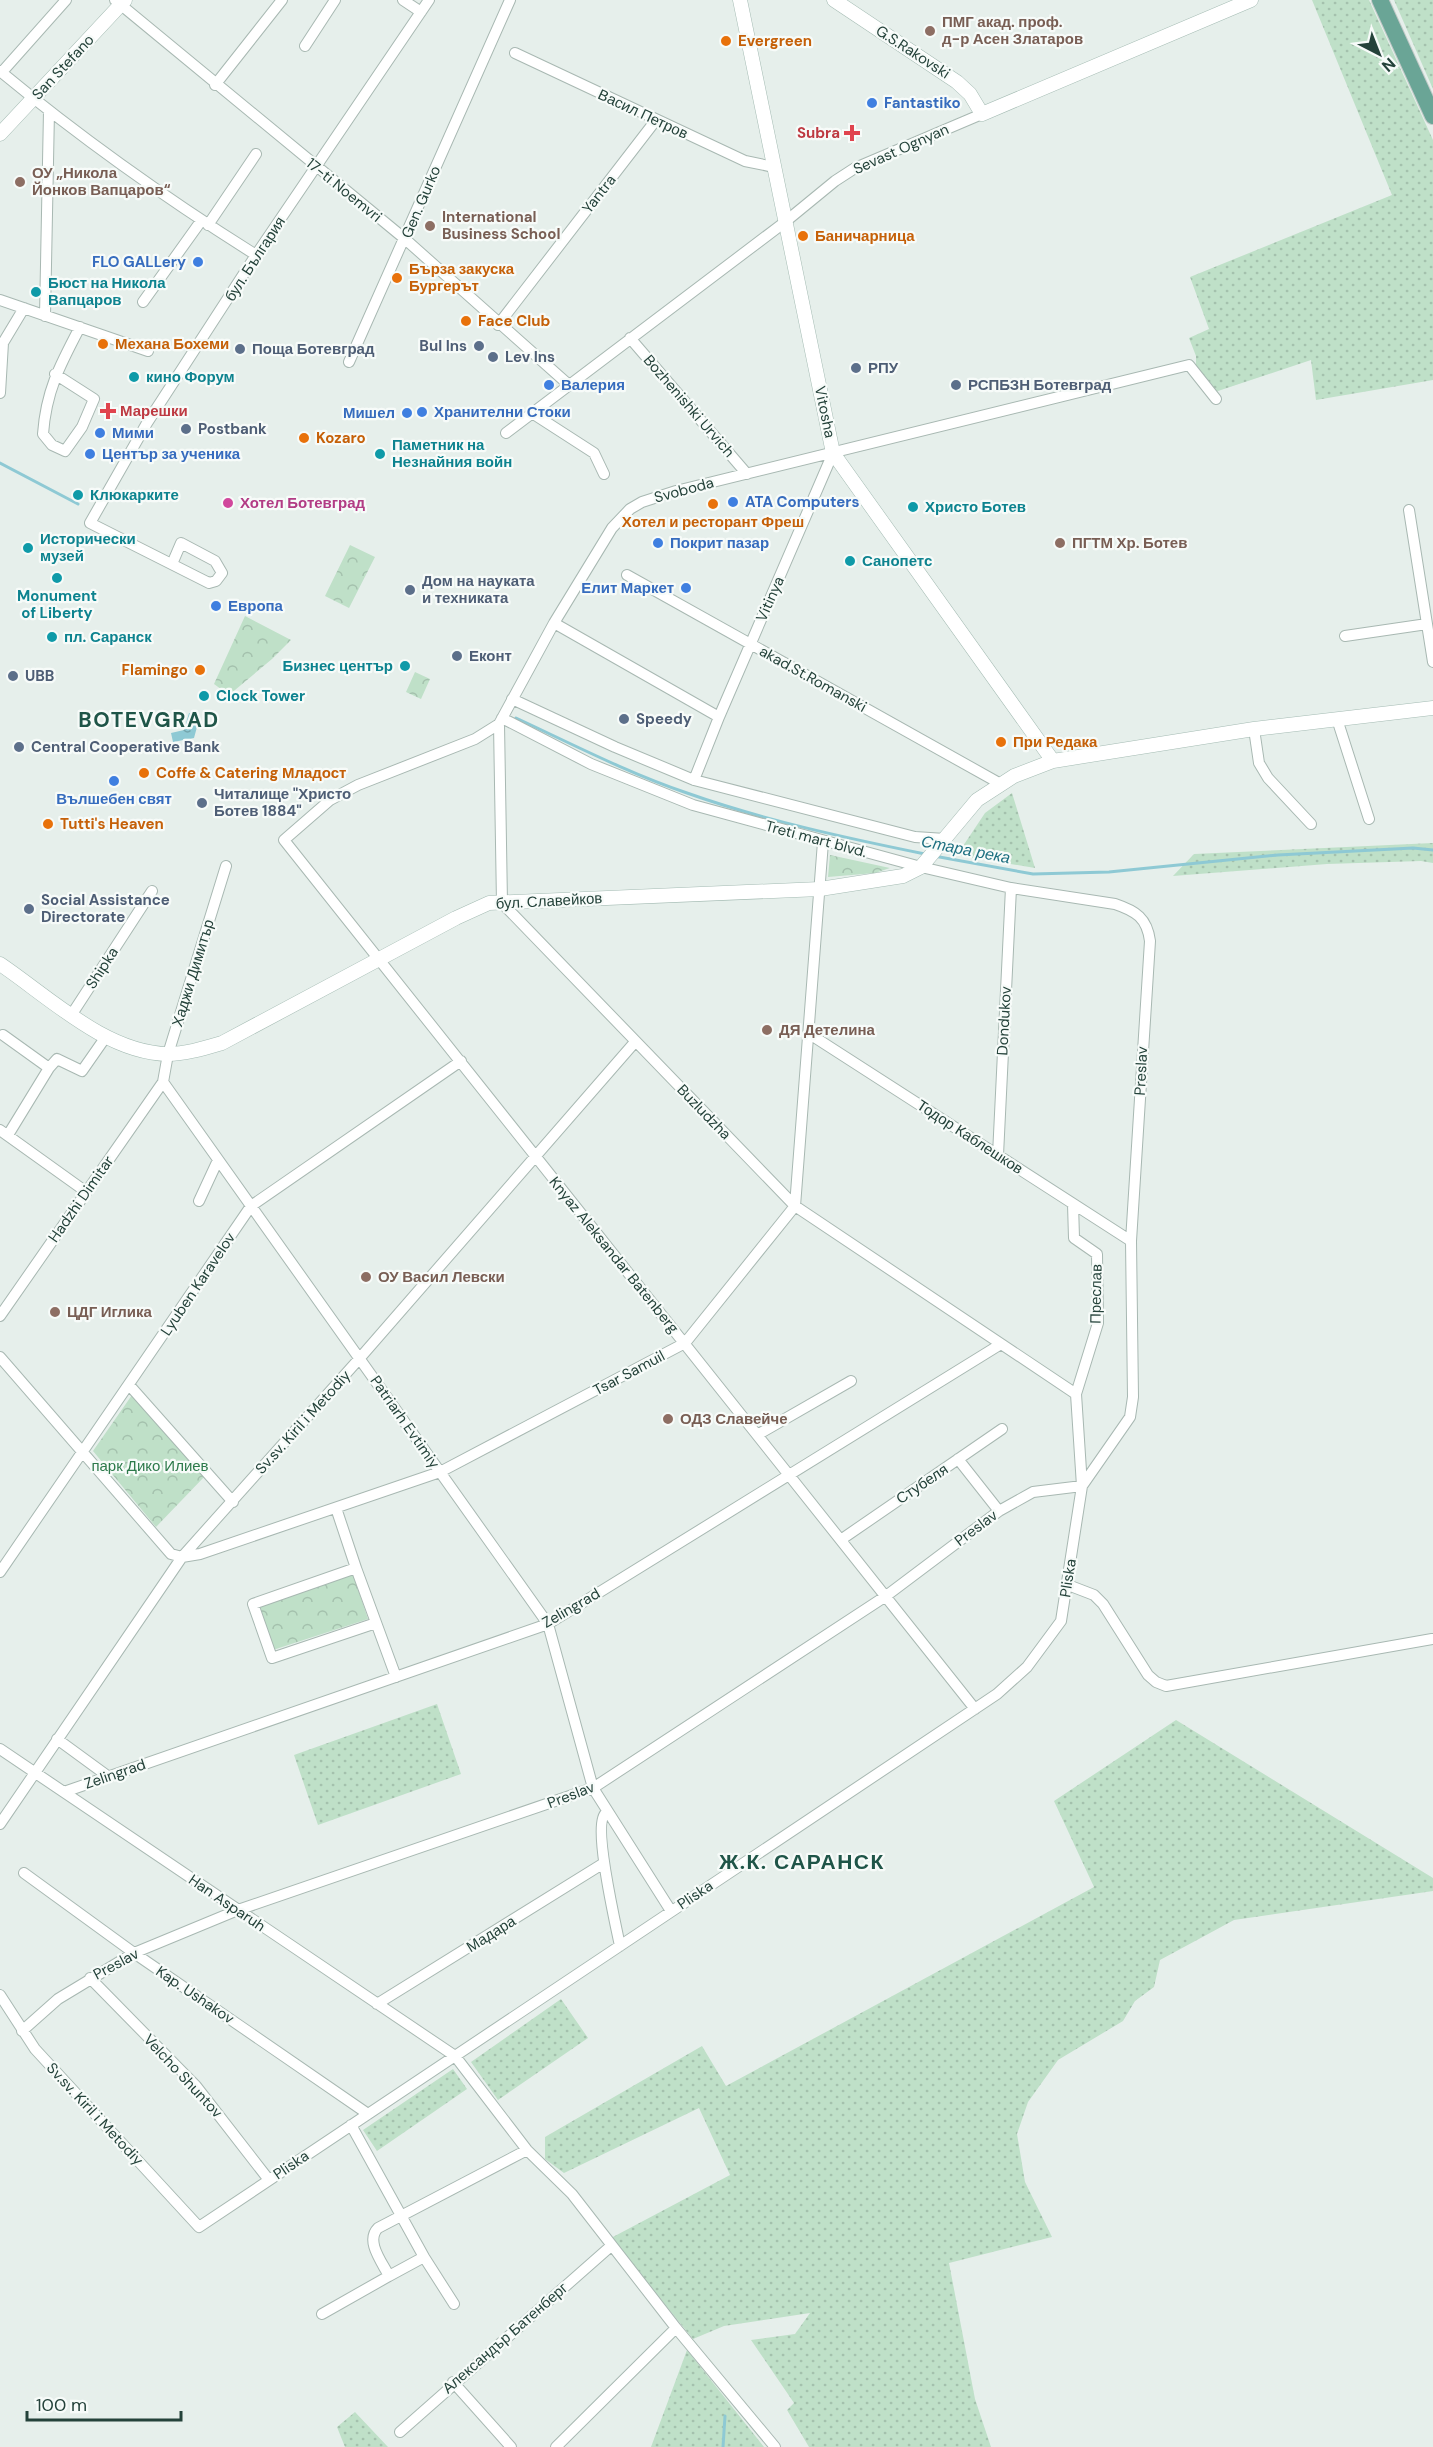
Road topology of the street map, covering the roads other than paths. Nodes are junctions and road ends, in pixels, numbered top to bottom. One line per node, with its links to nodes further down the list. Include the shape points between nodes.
1 (66, 0): 15 (street)
2 (282, 0): 16 (street)
3 (335, 0): 13 (street)
4 (403, 0): 12 (street)
5 (429, 0): 12 (street, бул. България)
6 (510, 0): 28 (street, Gen. Gurko)
7 (740, 0): 25 (street, Vitosha)
8 (834, 0): 19 (street, G.S.Rakovski, via 957,82)
9 (1251, 0): 19 (street, Sevast Ognyan)
10 (1380, 0): 20 (main road)
11 (120, 2): 16 (street, 17-ti Noemvri); 17 (street, San Stefano)
12 (421, 12): 24 (street, бул. България)
13 (305, 46)
14 (515, 52): 21 (street, Васил Петров)
15 (1, 72): 17 (street)
16 (215, 85): 24 (street, 17-ti Noemvri)
17 (33, 99): 18 (street); 22 (street, San Stefano)
18 (49, 111): 27 (street); 33 (street)
19 (982, 114): 26 (street, Sevast Ognyan, via 855,168)
20 (1433, 116)
21 (656, 120): 25 (street, Васил Петров, via 745,161); 34 (street, Yantra)
22 (0, 134)
23 (256, 154): 27 (street)
24 (316, 167): 28 (street, 17-ti Noemvri); 29 (street, бул. България)
25 (774, 167): 26 (street, Vitosha)
26 (785, 222): 36 (street, Sevast Ognyan); 45 (street, Vitosha)
27 (205, 223): 29 (street); 31 (street)
28 (405, 240): 34 (street, 17-ti Noemvri); 38 (street, Gen. Gurko)
29 (256, 255): 49 (street, бул. България, via 147,423 90,523)
30 (0, 300): 32 (street)
31 (143, 302)
32 (24, 308): 33 (street); 41 (street, via 3,343)
33 (45, 316): 35 (street)
34 (498, 325): 40 (street, 17-ti Noemvri)
35 (80, 327): 37 (street); 39 (street)
36 (630, 338): 40 (street, Sevast Ognyan); 47 (street, Bozhenishki Urvich)
37 (148, 351)
38 (349, 362)
39 (55, 374): 39 (street, via 45,405 43,434 65,452 94,399)
40 (569, 385): 43 (street, Sevast Ognyan)
41 (0, 393)
42 (1216, 399): 45 (street, Svoboda, via 1189,365)
43 (532, 413): 44 (street, Sevast Ognyan); 46 (street, via 594,453)
44 (506, 433)
45 (833, 453): 47 (street, Svoboda); 55 (street, Vitinya); 63 (street, Vitosha)
46 (604, 474)
47 (747, 474): 52 (street, Svoboda, via 654,497 630,509 612,528)
48 (1409, 510): 51 (street)
49 (172, 564): 49 (street, via 181,543 215,561 222,573 209,583)
50 (627, 575): 55 (street, akad.St.Romanski)
51 (1428, 604): 53 (street)
52 (554, 623): 57 (street, Svoboda); 59 (street)
53 (1427, 624): 54 (street); 56 (street)
54 (1345, 636)
55 (750, 644): 59 (street, Vitinya); 65 (street, akad.St.Romanski)
56 (1433, 662)
57 (512, 699): 61 (street, Svoboda); 64 (street, Treti mart blvd.)
58 (1433, 708): 60 (street)
59 (719, 717): 64 (street, Vitinya)
60 (1337, 719): 62 (street); 66 (street)
61 (501, 721): 68 (street, Treti mart blvd., via 682,801); 75 (street); 77 (street, Knyaz Aleksandar Batenberg, via 475,739 330,800 284,840)
62 (1254, 729): 63 (street); 67 (street, via 1259,763 1268,778)
63 (1053, 761): 65 (street)
64 (694, 780): 69 (street, Treti mart blvd.)
65 (999, 783): 69 (street, via 977,800)
66 (1369, 819)
67 (1311, 824)
68 (823, 842): 70 (street, Treti mart blvd.); 73 (street)
69 (941, 844): 70 (street)
70 (924, 863): 72 (street, Treti mart blvd.); 73 (street, бул. Славейков, via 903,876)
71 (226, 866): 84 (street, Хаджи Димитър)
72 (1011, 888): 76 (street, Treti mart blvd., via 1115,904); 89 (street, Dondukov)
73 (819, 890): 75 (street, бул. Славейков); 80 (street)
74 (152, 891): 79 (street, Shipka)
75 (502, 903): 77 (street, бул. Славейков, via 476,908); 83 (street, Buzludzha)
76 (1142, 917): 97 (street, Preslav, via 1150,941)
77 (380, 958): 84 (street, бул. Славейков, via 222,1043); 85 (street, Knyaz Aleksandar Batenberg)
78 (0, 964): 79 (street)
79 (72, 1014): 82 (street)
80 (808, 1034): 89 (street, Тодор Каблешков); 96 (street)
81 (3, 1035): 86 (street)
82 (105, 1038): 84 (street, бул. Славейков, via 138,1050); 86 (street, via 82,1071 57,1059)
83 (635, 1042): 90 (street, Sv.sv. Kiril i Metodiy); 96 (street, Buzludzha)
84 (168, 1054): 87 (street, Хаджи Димитър)
85 (461, 1061): 90 (street, Knyaz Aleksandar Batenberg); 95 (street, Lyuben Karavelov)
86 (49, 1068): 88 (street)
87 (163, 1082): 91 (street, Patriarh Evtimiy); 92 (street, Hadzhi Dimitar)
88 (4, 1132): 92 (street)
89 (998, 1155): 94 (street, Тодор Каблешков)
90 (535, 1158): 99 (street, Knyaz Aleksandar Batenberg); 102 (street, Sv.sv. Kiril i Metodiy)
91 (218, 1160): 93 (street); 95 (street, Patriarh Evtimiy)
92 (85, 1191): 98 (street, Hadzhi Dimitar)
93 (199, 1201)
94 (1073, 1204): 97 (street, Тодор Каблешков); 105 (street, Преслав, via 1074,1238 1097,1254 1098,1323)
95 (251, 1206): 102 (street, Patriarh Evtimiy); 104 (street, Lyuben Karavelov)
96 (795, 1206): 99 (street, Tsar Samuil); 100 (street, Buzludzha)
97 (1131, 1241): 112 (street, Preslav, via 1130,1417)
98 (0, 1316)
99 (685, 1343): 107 (street, Knyaz Aleksandar Batenberg); 110 (street, Tsar Samuil)
100 (1001, 1344): 105 (street, Buzludzha); 111 (street, Zelingrad)
101 (0, 1357): 108 (street)
102 (359, 1359): 110 (street, Patriarh Evtimiy); 113 (street, Sv.sv. Kiril i Metodiy)
103 (851, 1381): 107 (street)
104 (130, 1386): 108 (street, Lyuben Karavelov); 113 (street)
105 (1076, 1394): 112 (street, Pliska)
106 (1002, 1429): 109 (street, Стубеля)
107 (758, 1435): 111 (street, Knyaz Aleksandar Batenberg)
108 (82, 1451): 117 (street, via 171,1554); 119 (street, Lyuben Karavelov)
109 (958, 1459): 115 (street); 116 (street, Стубеля)
110 (440, 1472): 114 (street, Tsar Samuil); 123 (street, Patriarh Evtimiy)
111 (789, 1475): 116 (street, Knyaz Aleksandar Batenberg); 123 (street, Zelingrad)
112 (1082, 1486): 115 (street, Preslav, via 1033,1492); 120 (street, Pliska)
113 (233, 1502): 117 (street, Sv.sv. Kiril i Metodiy)
114 (336, 1508): 117 (street, Tsar Samuil); 118 (street)
115 (999, 1511): 121 (street, Preslav)
116 (842, 1539): 121 (street, Knyaz Aleksandar Batenberg)
117 (182, 1557): 127 (street, Sv.sv. Kiril i Metodiy)
118 (356, 1568): 122 (street); 122 (street, via 253,1604 272,1658)
119 (0, 1572)
120 (1068, 1585): 124 (street, via 1094,1595 1104,1604 1148,1675 1166,1686); 126 (street, Pliska, via 1061,1621 1027,1667)
121 (886, 1596): 126 (street, Knyaz Aleksandar Batenberg); 131 (street, Preslav)
122 (376, 1623): 125 (street)
123 (548, 1624): 125 (street, Zelingrad); 131 (street, Patriarh Evtimiy)
124 (1432, 1639)
125 (396, 1677): 130 (street, Zelingrad)
126 (975, 1709): 138 (street, Pliska)
127 (57, 1739): 129 (street, Sv.sv. Kiril i Metodiy); 130 (street)
128 (0, 1749): 129 (street, Han Asparuh)
129 (34, 1773): 132 (street, Han Asparuh); 134 (street, Sv.sv. Kiril i Metodiy)
130 (109, 1777): 132 (street, Zelingrad)
131 (593, 1788): 133 (street, Patriarh Evtimiy); 137 (street, Preslav)
132 (64, 1792): 137 (street, Han Asparuh)
133 (606, 1813): 135 (street, via 601,1823); 138 (street, Patriarh Evtimiy)
134 (0, 1824)
135 (604, 1863): 139 (street); 143 (street, Мадара)
136 (24, 1874): 140 (street, Kap. Ushakov)
137 (238, 1910): 140 (street, Preslav); 143 (street, Han Asparuh)
138 (671, 1911): 139 (street, Pliska)
139 (620, 1946): 145 (street, Pliska)
140 (134, 1953): 141 (street, Preslav); 146 (street, Kap. Ushakov)
141 (90, 1978): 144 (street, Preslav); 149 (street, Velcho Shuntov, via 196,2086)
142 (0, 1995): 144 (street, Sv.sv. Kiril i Metodiy)
143 (377, 2004): 145 (street, Han Asparuh)
144 (22, 2031): 151 (street, Sv.sv. Kiril i Metodiy)
145 (455, 2056): 146 (street, Pliska); 148 (street, Han Asparuh)
146 (368, 2114): 147 (street, Pliska)
147 (351, 2125): 149 (street, Pliska); 150 (street)
148 (527, 2150): 150 (street); 152 (street, Han Asparuh, via 562,2183)
149 (269, 2180): 151 (street, Pliska)
150 (402, 2214): 153 (street); 154 (street, via 373,2233 372,2240)
151 (199, 2227)
152 (611, 2246): 157 (street, Han Asparuh); 158 (street, Александър Батенберг)
153 (424, 2257): 154 (street); 155 (street)
154 (389, 2276): 156 (street)
155 (454, 2304)
156 (322, 2314)
157 (676, 2328): 161 (street); 162 (street, Han Asparuh)
158 (453, 2382): 159 (street, Александър Батенберг); 160 (street)
159 (400, 2432)
160 (511, 2447)
161 (556, 2447)
162 (775, 2447)

